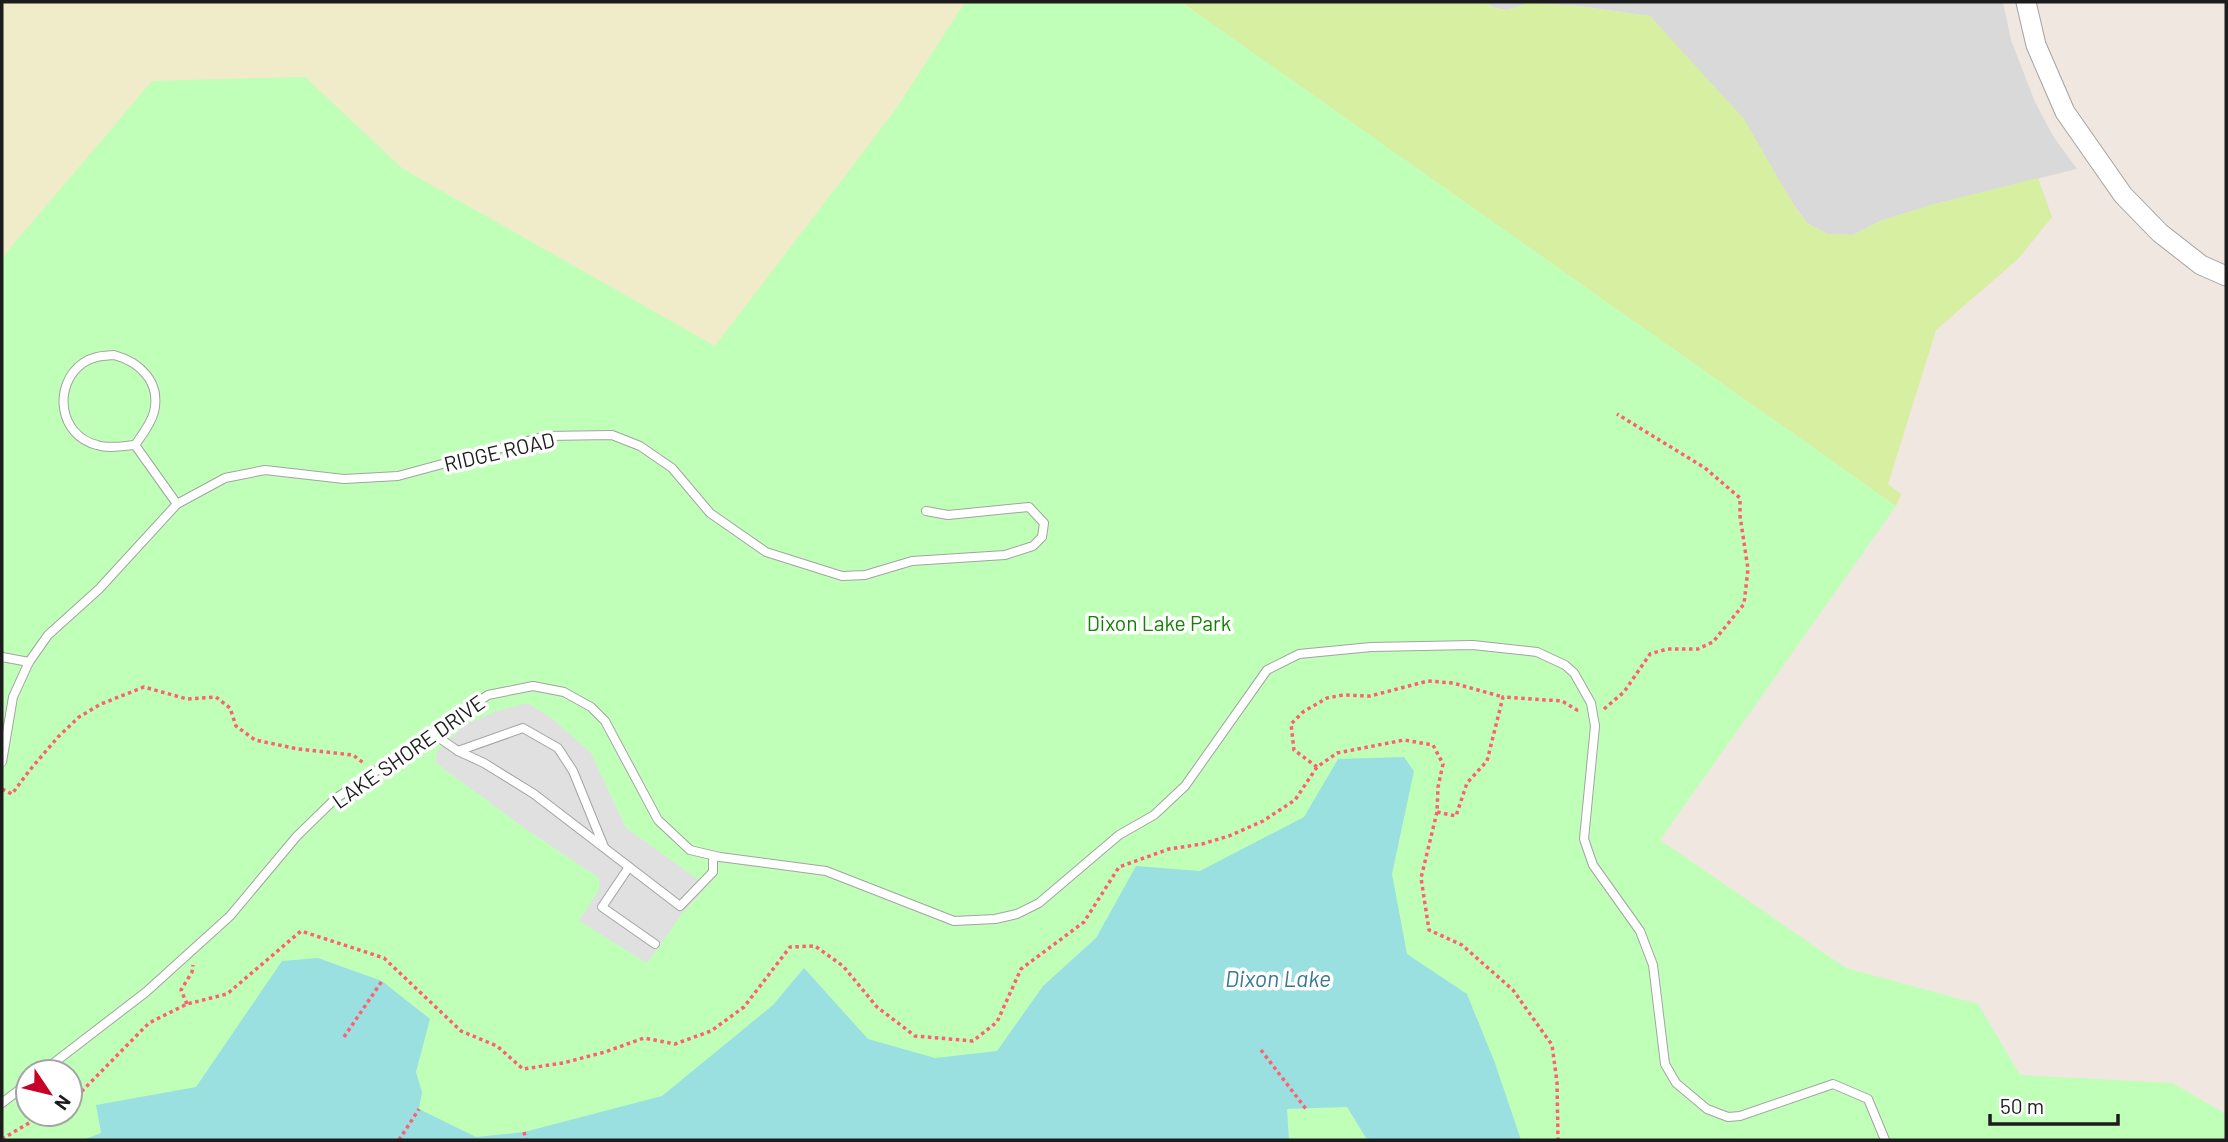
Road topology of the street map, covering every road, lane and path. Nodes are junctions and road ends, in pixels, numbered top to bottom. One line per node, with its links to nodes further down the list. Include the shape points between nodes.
1 (2026, 2): 2 (street, via 2036,45 2065,112 2123,195 2160,233 2201,265)
2 (2226, 276)
3 (1617, 414): 11 (path, via 1705,468 1740,498 1748,569 1744,604 1713,642 1698,649 1650,654 1624,692)
4 (135, 445): 4 (lane, via 154,412 151,381 130,359 114,355 84,362 73,372 64,392 71,427 94,445); 5 (lane)
5 (177, 504): 6 (lane, RIDGE ROAD, via 225,478 265,470 344,479 398,476 546,436 612,435 640,446 672,468 710,513 766,552 842,576 865,575 912,561 1005,555 1033,546 1042,537 1044,523 1029,507 948,515); 8 (lane, RIDGE ROAD, via 99,589 48,635)
6 (926, 511)
7 (2, 657): 8 (lane)
8 (29, 662): 14 (lane, RIDGE ROAD, via 13,697)
9 (1503, 697): 10 (path, via 1562,701 1577,710); 15 (path, via 1428,681 1370,696 1327,698 1291,724 1294,750); 18 (path, via 1487,761 1467,783 1456,816)
10 (1591, 703): 11 (lane, LAKE SHORE DRIVE); 20 (lane, LAKE SHORE DRIVE, via 1574,673 1537,652 1473,645 1299,654 1267,670 1185,786 1154,815 1119,835 1039,903 995,919 954,921 826,871)
11 (1593, 715): 38 (lane, LAKE SHORE DRIVE, via 1584,839 1593,865 1640,931 1653,965 1665,1064 1676,1083 1707,1109 1728,1117 1833,1083 1868,1099)
12 (432, 733): 13 (lane); 16 (lane, LAKE SHORE DRIVE); 20 (lane, LAKE SHORE DRIVE, via 488,695 533,686 564,692 605,721 658,820 690,850)
13 (458, 751): 19 (lane, via 534,794); 19 (lane, via 523,728 558,748 573,771)
14 (2, 762)
15 (1317, 767): 18 (path, via 1337,753 1375,745 1404,740 1433,745 1443,764); 25 (path, via 1295,800 1263,821 1229,836 1169,849 1119,867 1084,922 1021,969 997,1022 973,1041 915,1036 877,1007 844,966 815,946 790,947 744,1007 711,1031 675,1044 644,1038 563,1063 523,1069 497,1046 461,1031 384,958 301,931 227,994)
16 (374, 772): 17 (path, via 354,755 255,740 236,726 230,708 216,697 187,699 144,687 79,717 12,794); 23 (lane, LAKE SHORE DRIVE, via 335,799 297,836 230,916)
17 (2, 789)
18 (1437, 812): 37 (path, via 1420,878 1429,930 1462,945 1513,990 1552,1045 1558,1082)
19 (605, 849): 21 (lane)
20 (713, 856): 21 (lane, via 713,872 680,906)
21 (629, 867): 22 (lane, via 602,907)
22 (655, 944)
23 (190, 952): 25 (path, via 192,972 181,989); 28 (lane, LAKE SHORE DRIVE)
24 (382, 981): 26 (path)
25 (187, 1004): 29 (path, via 149,1023)
26 (344, 1037)
27 (1261, 1050): 30 (path)
28 (60, 1058)
29 (84, 1089)
30 (1306, 1109)
31 (419, 1110): 35 (path)
32 (20, 1128): 34 (path)
33 (524, 1132): 36 (path)
34 (2, 1139)
35 (400, 1140)
36 (526, 1140)
37 (1558, 1140)
38 (1885, 1140)

